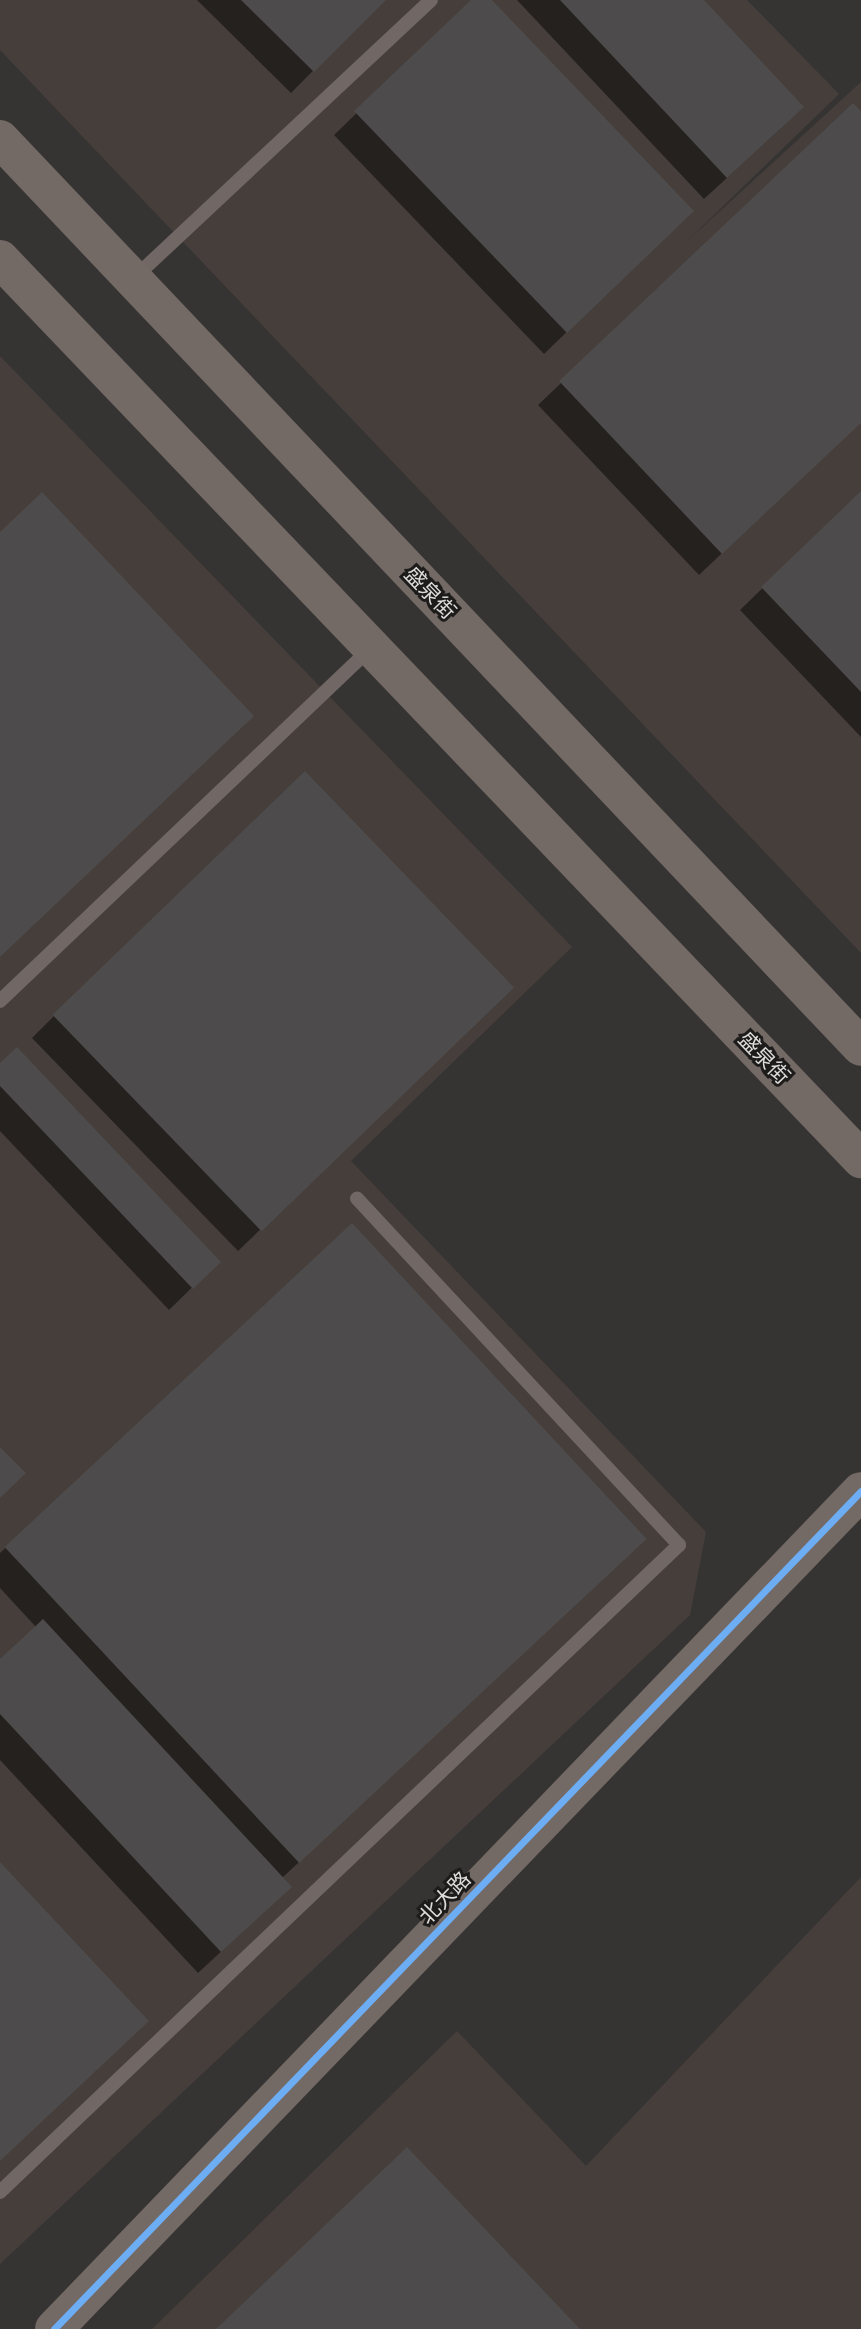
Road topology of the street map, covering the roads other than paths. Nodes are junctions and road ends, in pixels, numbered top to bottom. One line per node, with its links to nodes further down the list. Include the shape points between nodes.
1 (431, 0): 4 (lane)
2 (0, 139): 4 (main road, 盛泉街)
3 (0, 259): 5 (main road, 盛泉街)
4 (132, 279): 7 (main road, 盛泉街)
5 (372, 647): 6 (lane); 8 (main road, 盛泉街)
6 (0, 1001)
7 (861, 1047)
8 (861, 1159)
9 (358, 1198): 11 (lane, via 679,1545)
10 (861, 1491): 12 (main road, 北大路)
11 (0, 2192)
12 (54, 2329)

